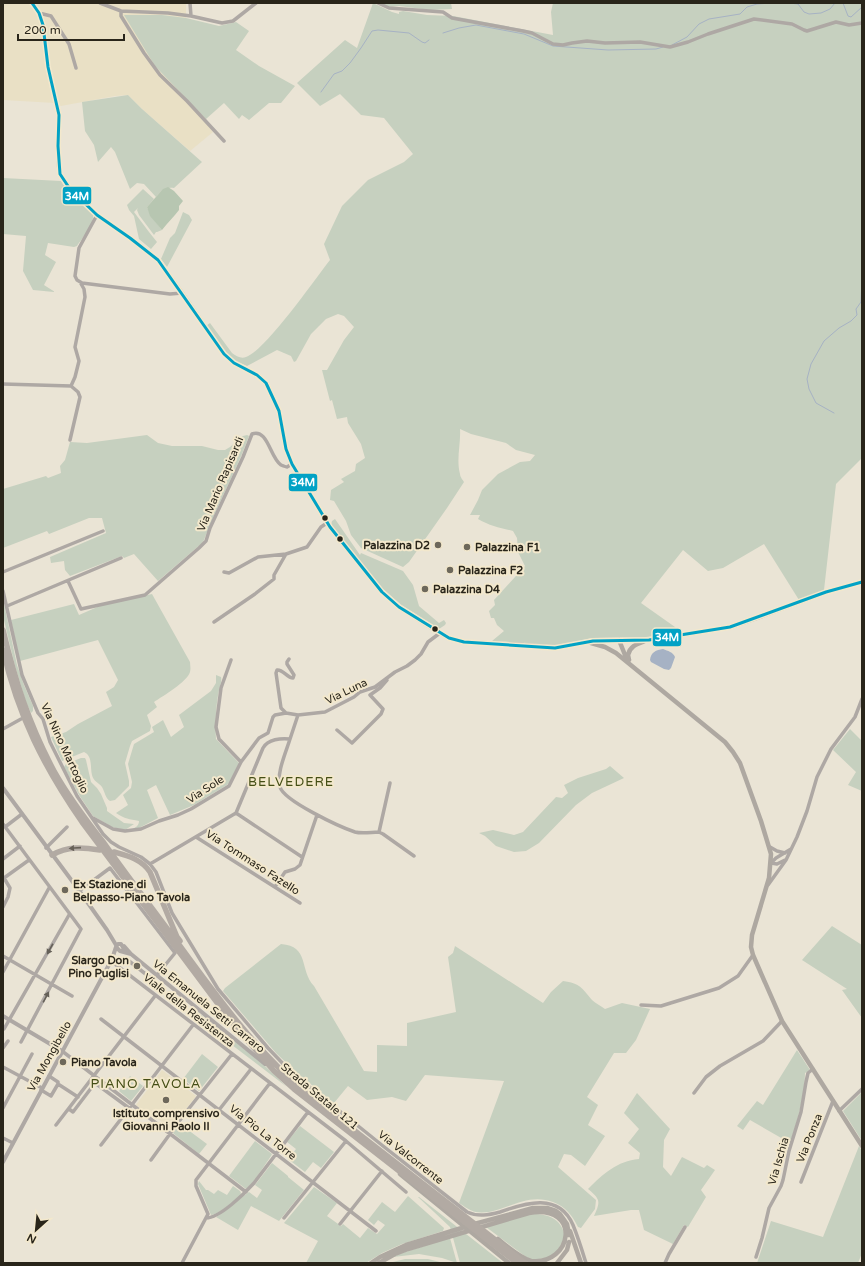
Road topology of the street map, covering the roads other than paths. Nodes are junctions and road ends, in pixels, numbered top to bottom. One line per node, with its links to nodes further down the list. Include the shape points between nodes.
1 (32, 3): 7 (main road)
2 (100, 3): 6 (street)
3 (190, 3): 8 (street)
4 (256, 3): 8 (street, via 228,22 211,22)
5 (378, 3): 9 (street, via 389,8 443,12 452,18 532,33 553,44 563,45 587,41 640,42 670,46 754,19 792,24 807,31 836,22 849,25)
6 (121, 12): 8 (street); 11 (street, via 140,47 160,75)
7 (39, 14): 10 (street, via 51,16 69,44); 12 (main road, via 60,115 60,174 70,189)
8 (191, 16)
9 (862, 22)
10 (76, 68)
11 (224, 141)
12 (97, 215): 13 (street, via 79,248 75,276); 14 (main road, via 158,260)
13 (80, 282): 14 (street, via 170,294); 16 (street, via 85,297 75,347 80,361)
14 (182, 293): 18 (main road, via 224,354 266,383 279,411 286,449)
15 (3, 384): 16 (street)
16 (71, 386): 17 (street, via 80,397)
17 (70, 440)
18 (292, 464): 19 (main road); 25 (street, Via Mario Rapisardi, via 287,467 281,465 264,437 252,434 206,541 145,595 81,609)
19 (327, 523): 21 (street, via 321,527 307,547); 31 (main road, via 382,592)
20 (103, 531): 23 (street)
21 (286, 554): 24 (street, via 258,557 229,573); 29 (street, via 274,579)
22 (121, 558): 25 (street)
23 (3, 572)
24 (224, 572)
25 (68, 581): 28 (street)
26 (862, 582): 33 (main road, via 826,592 730,627)
27 (3, 591): 28 (street, Via Nino Martoglio)
28 (6, 606): 43 (street, Via Nino Martoglio, via 19,665)
29 (214, 622)
30 (3, 630): 91 (main road, Strada Statale 121, via 22,699 46,756 64,788)
31 (440, 633): 34 (main road, via 464,642 550,648); 41 (street, Via Luna, via 428,642 415,660)
32 (619, 640): 33 (main road); 34 (main road); 36 (main road); 39 (main road)
33 (649, 640): 39 (main road, via 631,648 628,655)
34 (586, 642): 36 (main road)
35 (3, 650): 117 (main road, Strada Statale 121, via 18,701 42,759 74,811 233,1024)
36 (616, 653): 40 (main road)
37 (289, 659): 44 (street, via 287,664 294,675 293,678 280,670 277,670 276,674 281,708)
38 (231, 660): 51 (street, via 220,692 216,727 219,739)
39 (630, 661): 40 (main road)
40 (646, 676): 63 (main road, via 725,742 733,752 740,763)
41 (388, 678): 45 (street, Via Luna, via 325,712); 49 (street, via 370,695 383,709 381,714 352,743)
42 (862, 699): 65 (street, via 855,717 831,749 816,777 808,811)
43 (38, 713): 46 (street); 57 (street, Via Nino Martoglio, via 74,790)
44 (286, 714): 45 (street); 51 (street, Via Sole, via 273,717 268,733 259,738)
45 (298, 715): 50 (street)
46 (30, 716)
47 (21, 719): 48 (street)
48 (3, 729)
49 (337, 730)
50 (290, 740): 54 (street, via 265,744); 56 (street, via 279,776 280,789)
51 (241, 762): 57 (street, Via Sole, via 229,786 174,817 141,829 121,831)
52 (390, 784): 60 (street)
53 (3, 788): 55 (street)
54 (236, 813): 61 (street); 71 (street)
55 (22, 814): 58 (street); 64 (street)
56 (317, 815): 60 (street, via 357,833); 71 (street)
57 (92, 817): 76 (street, Via Nino Martoglio, via 111,842)
58 (4, 826): 62 (street)
59 (67, 827): 64 (street)
60 (380, 832): 70 (street)
61 (196, 837): 76 (street); 78 (street, Via Tommaso Fazello)
62 (20, 846): 72 (street); 73 (street)
63 (770, 847): 68 (street); 75 (main road)
64 (46, 848): 69 (street)
65 (792, 848): 68 (street); 74 (street)
66 (100, 850): 69 (main road, one-way to 69, via 70,849)
67 (114, 852): 91 (main road, via 132,857 145,865 150,872 177,937 195,960)
68 (785, 853): 75 (street)
69 (52, 855): 81 (street)
70 (414, 856)
71 (302, 857): 78 (street, via 297,868 284,872)
72 (3, 859)
73 (29, 860): 80 (street); 83 (street, via 4,878 10,888)
74 (786, 860): 75 (street, via 777,864); 79 (street)
75 (771, 863): 79 (main road)
76 (150, 864): 77 (street, Via Nino Martoglio)
77 (159, 881): 171 (street, Via Valcorrente, via 172,913 218,989 290,1071 467,1212 489,1215 535,1202 556,1206 566,1213 573,1224)
78 (275, 887): 82 (street, Via Tommaso Fazello)
79 (766, 887): 86 (main road, via 753,928)
80 (50, 888): 84 (street); 88 (street)
81 (79, 891): 85 (street); 94 (street, via 110,868 175,953)
82 (300, 903)
83 (3, 907)
84 (69, 915): 93 (street, one-way to 93); 95 (street, via 81,930)
85 (120, 948): 89 (street); 89 (street); 94 (street, Via Emanuela Setti Carraro)
86 (753, 955): 98 (street, via 738,976 719,988 661,1006); 102 (main road)
87 (3, 956): 88 (street)
88 (10, 960): 92 (street); 93 (street)
89 (111, 960): 97 (street, Viale della Resistenza); 110 (street, Via Mongibello)
90 (129, 961): 94 (street, via 151,979)
91 (198, 970): 156 (main road, Strada Statale 121, via 253,1041 286,1076)
92 (3, 972)
93 (35, 975): 95 (street); 101 (street)
94 (157, 975): 117 (street, Via Emanuela Setti Carraro)
95 (52, 985): 96 (street); 105 (street, one-way to 95)
96 (72, 996)
97 (155, 996): 103 (street, Viale della Resistenza); 106 (street)
98 (641, 1005)
99 (3, 1016): 101 (street)
100 (101, 1019): 106 (street, Via Pio La Torre)
101 (9, 1020): 104 (street); 105 (street)
102 (782, 1021): 116 (main road); 125 (street, via 763,1041 706,1077)
103 (193, 1025): 112 (street, Viale della Resistenza); 114 (street)
104 (4, 1029)
105 (28, 1031): 108 (street); 110 (street)
106 (124, 1037): 114 (street, Via Pio La Torre); 120 (street)
107 (8, 1041): 109 (street)
108 (21, 1042)
109 (3, 1048)
110 (62, 1051): 119 (street, Via Mongibello); 120 (street)
111 (32, 1054): 118 (street)
112 (232, 1054): 115 (street, Viale della Resistenza); 126 (street)
113 (3, 1066): 118 (street)
114 (161, 1066): 126 (street, Via Pio La Torre); 129 (street)
115 (251, 1069): 121 (street, Viale della Resistenza); 132 (street)
116 (813, 1069): 128 (main road); 162 (street, Via Ischia, via 808,1073 801,1112 783,1180 769,1208)
117 (274, 1071): 146 (main road, Strada Statale 121, via 294,1090)
118 (20, 1076): 123 (street); 130 (street)
119 (49, 1076): 122 (street); 123 (street, Via Mongibello)
120 (94, 1076): 127 (street); 129 (street)
121 (270, 1083): 134 (street, Viale della Resistenza); 135 (street)
122 (58, 1084): 123 (street, via 51,1096); 127 (street)
123 (41, 1089): 140 (street, Via Mongibello)
124 (862, 1089): 133 (street)
125 (694, 1093)
126 (199, 1095): 132 (street, Via Pio La Torre); 137 (street)
127 (78, 1097): 131 (street)
128 (833, 1102): 133 (main road); 150 (street, Via Ponza)
129 (130, 1107): 131 (street, via 95,1083 73,1112); 137 (street); 141 (street)
130 (3, 1108)
131 (69, 1109): 136 (street)
132 (219, 1110): 135 (street, Via Pio La Torre)
133 (839, 1111): 142 (main road)
134 (308, 1112): 139 (street, Viale della Resistenza); 143 (street)
135 (238, 1124): 143 (street, Via Pio La Torre); 147 (street)
136 (56, 1125)
137 (170, 1134): 144 (street); 147 (street)
138 (3, 1138): 140 (street)
139 (346, 1141): 148 (street, Viale della Resistenza); 149 (street)
140 (13, 1143): 145 (street, Via Mongibello)
141 (101, 1145)
142 (862, 1146)
143 (276, 1154): 149 (street, Via Pio La Torre); 151 (street)
144 (151, 1160)
145 (3, 1162)
146 (387, 1162): 166 (main road); 167 (main road, Strada Statale 121)
147 (208, 1163): 151 (street); 154 (street, via 196,1180 208,1214)
148 (382, 1171): 152 (street, Viale della Resistenza); 153 (street)
149 (313, 1182): 153 (street, Via Pio La Torre); 155 (street)
150 (801, 1182)
151 (246, 1192): 154 (street, via 215,1216)
152 (406, 1192)
153 (351, 1211): 157 (street); 160 (street, Via Pio La Torre)
154 (206, 1218): 163 (street)
155 (284, 1218)
156 (472, 1222): 161 (main road, via 485,1229 517,1253 532,1261 552,1260 563,1250 566,1243 567,1236 558,1219 550,1213 540,1211 529,1213 483,1226); 168 (main road, Strada Statale 121)
157 (340, 1224)
158 (567, 1224): 161 (main road, via 556,1211 539,1207 478,1222); 169 (main road, via 569,1244); 170 (main road)
159 (686, 1227): 172 (street)
160 (376, 1231)
161 (444, 1235): 164 (main road, via 406,1245); 165 (main road)
162 (756, 1257)
163 (182, 1263)
164 (371, 1263)
165 (379, 1263)
166 (509, 1263)
167 (518, 1263)
168 (525, 1263)
169 (557, 1263)
170 (581, 1263)
171 (586, 1263)
172 (665, 1263)

